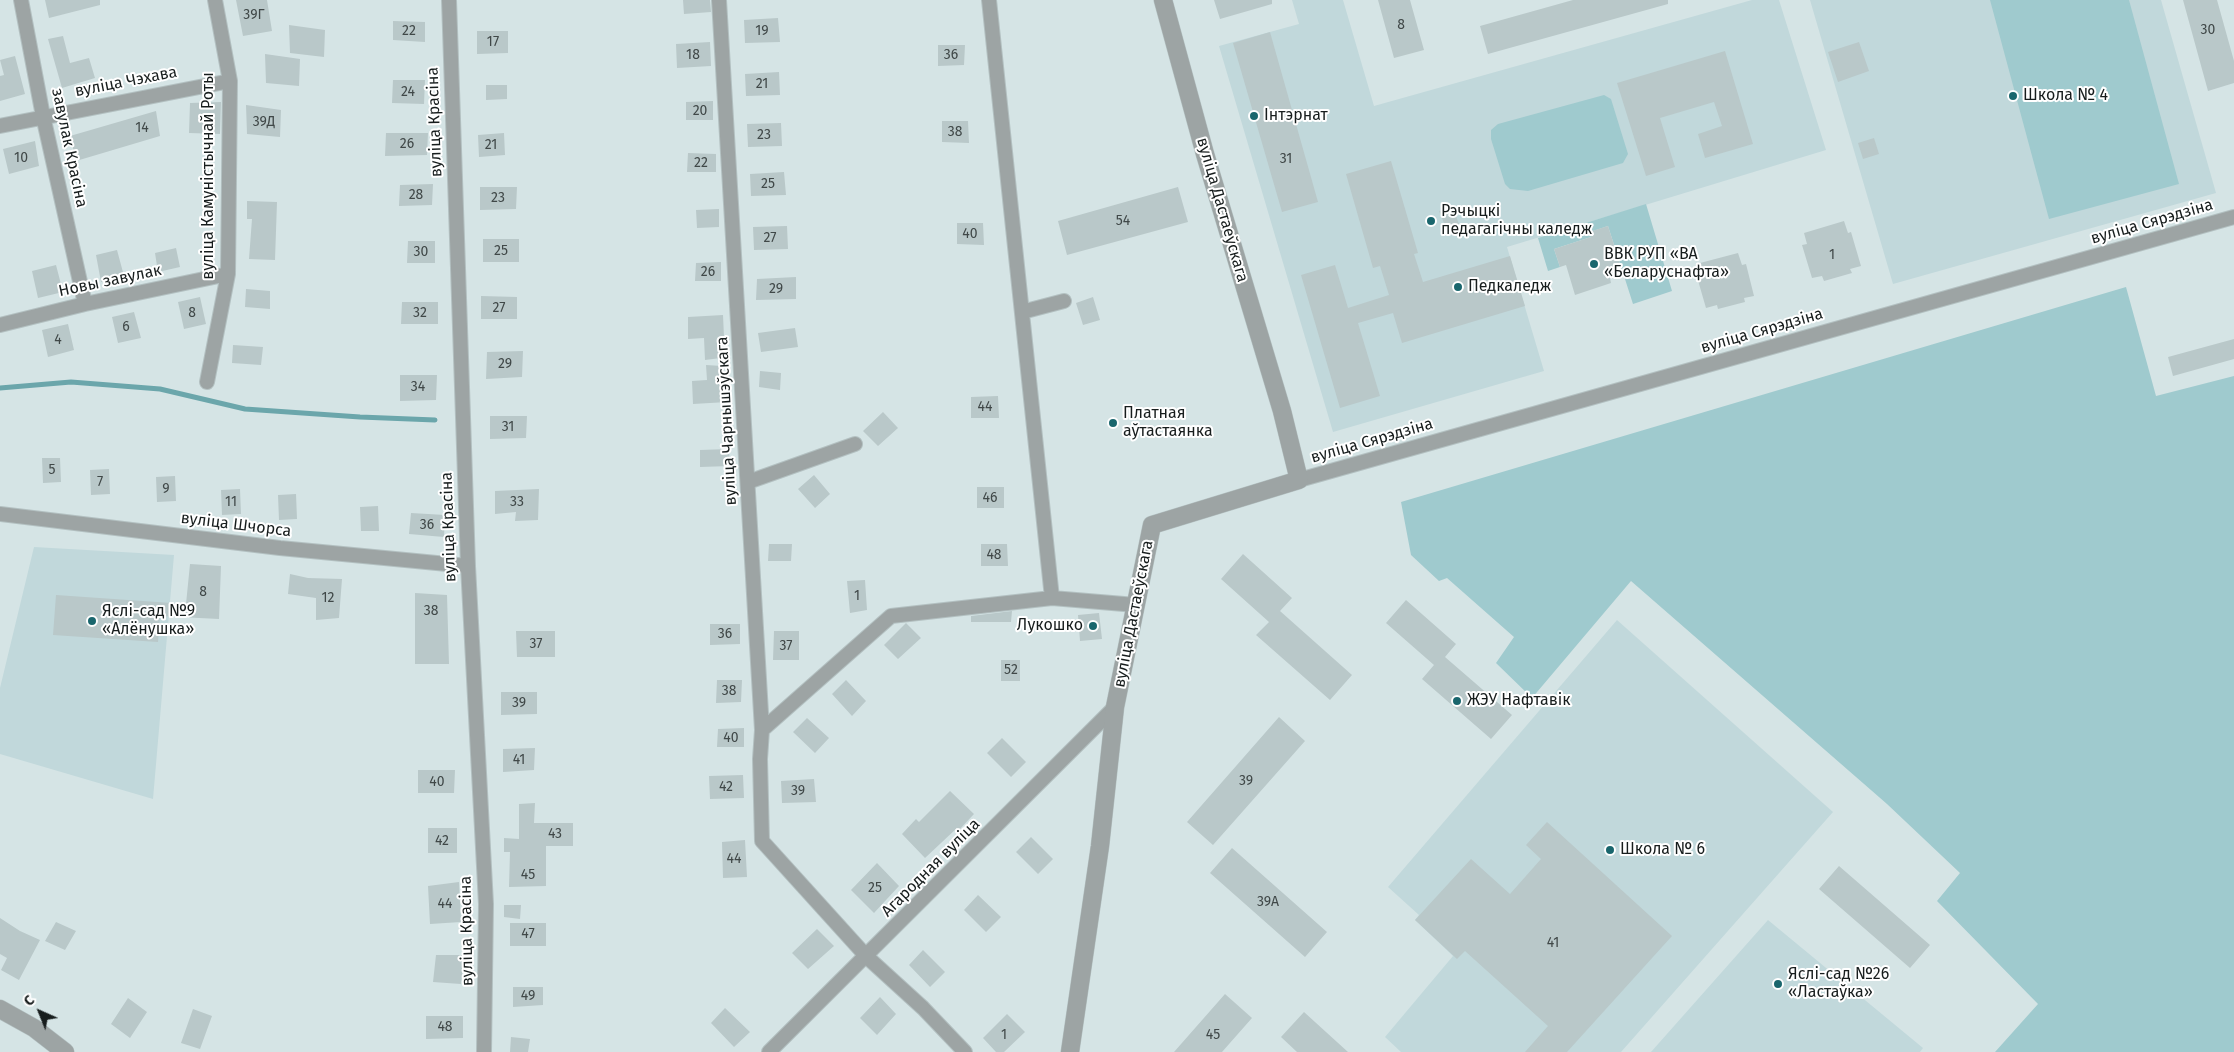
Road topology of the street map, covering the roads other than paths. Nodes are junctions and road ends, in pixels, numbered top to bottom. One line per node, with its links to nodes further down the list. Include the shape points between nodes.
1 (21, 0): 8 (street, завулак Красіна)
2 (215, 0): 7 (street, вуліца Камуністычнай Роты)
3 (449, 0): 21 (street, вуліца Красіна)
4 (719, 0): 19 (street, вуліца Чарнышэўскага)
5 (989, 0): 14 (street)
6 (1163, 0): 18 (street, вуліца Дастаеўскага)
7 (230, 81): 8 (street, вуліца Чэхава); 11 (street, вуліца Камуністычнай Роты)
8 (43, 116): 9 (street, вуліца Чэхава); 13 (street, завулак Красіна)
9 (0, 126)
10 (2234, 217): 18 (street, вуліца Сярэдзіна)
11 (228, 274): 13 (street, Новы завулак); 16 (street, вуліца Камуністычнай Роты)
12 (1064, 301): 14 (street)
13 (85, 304): 15 (street, Новы завулак)
14 (1022, 312): 22 (street)
15 (0, 326)
16 (207, 382)
17 (855, 444): 19 (street)
18 (1299, 480): 23 (street, вуліца Дастаеўскага, via 1152,525)
19 (748, 482): 25 (street, вуліца Чарнышэўскага)
20 (0, 514): 21 (street, вуліца Шчорса, via 280,548)
21 (468, 566): 29 (street, вуліца Красіна, via 486,904)
22 (1052, 598): 23 (street); 25 (street, via 891,616)
23 (1136, 605): 24 (street, вуліца Дастаеўскага)
24 (1116, 707): 26 (street, Агародная вуліца); 32 (street, вуліца Дастаеўскага, via 1100,846)
25 (762, 730): 26 (street, вуліца Чарнышэўскага, via 762,841)
26 (867, 957): 30 (street, Агародная вуліца); 31 (street)
27 (0, 1009): 28 (street, via 34,1028)
28 (65, 1052)
29 (484, 1052)
30 (769, 1052)
31 (965, 1052)
32 (1070, 1052)

